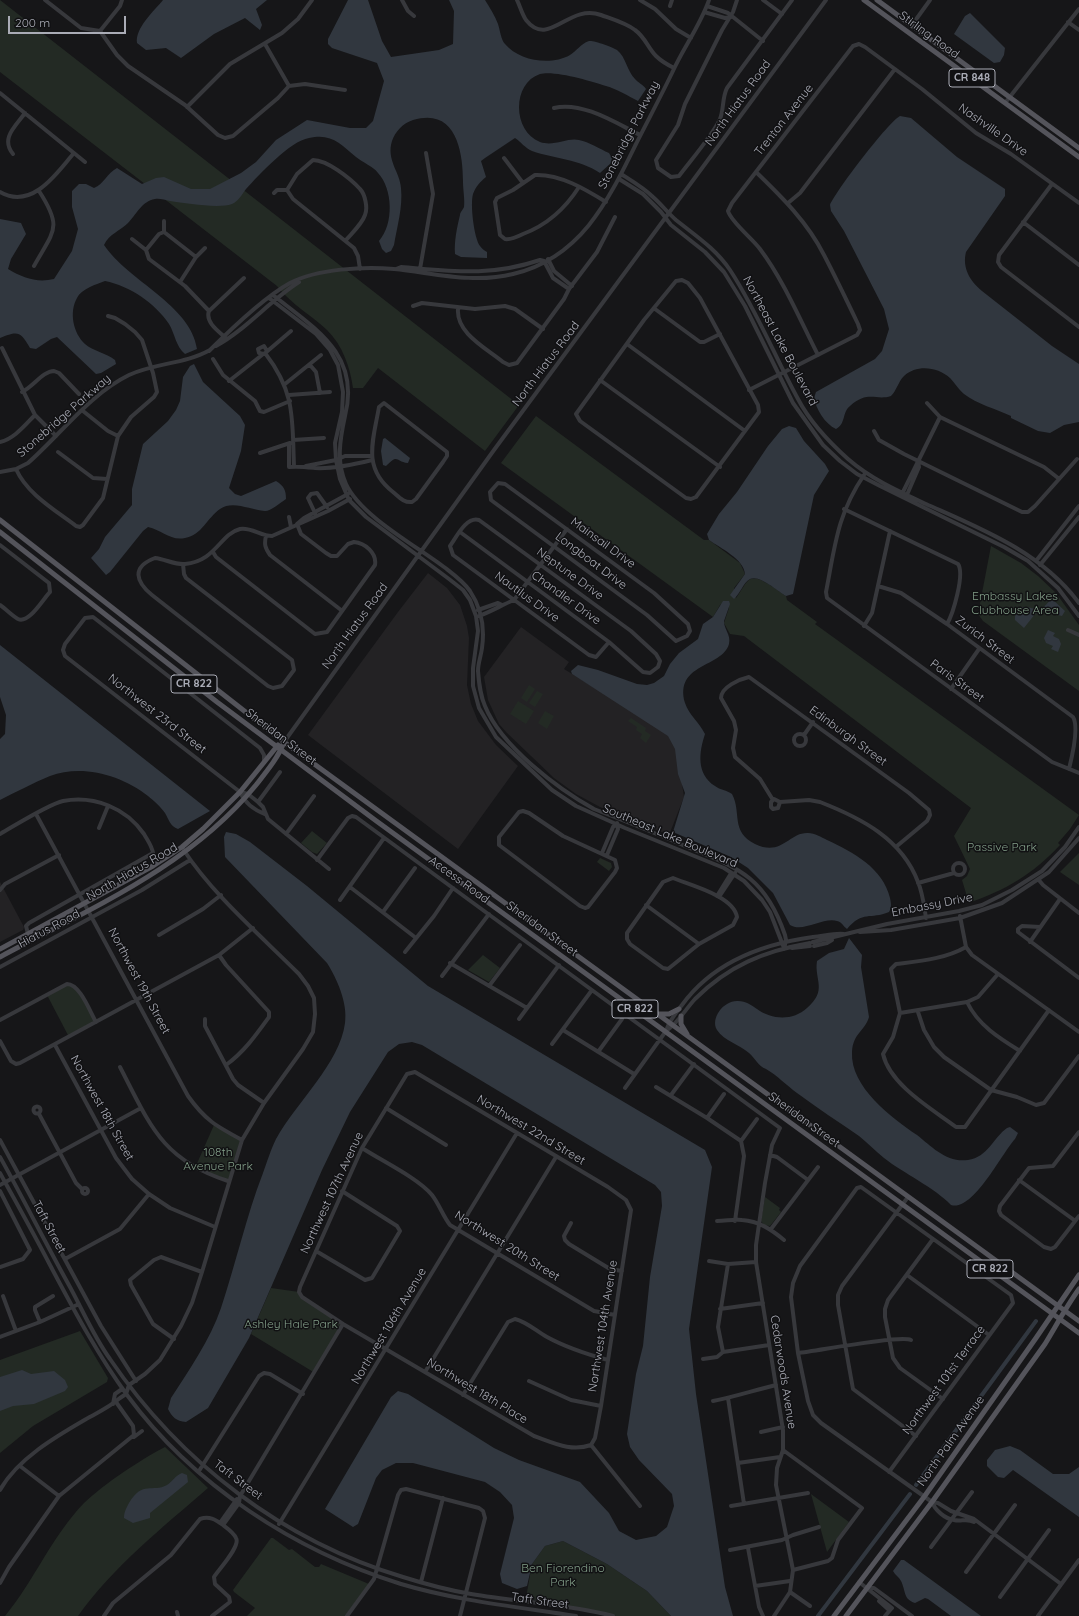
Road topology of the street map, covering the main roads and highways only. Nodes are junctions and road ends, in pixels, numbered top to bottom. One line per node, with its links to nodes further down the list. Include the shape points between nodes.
1 (864, 0): 4 (main road, Stirling Road / CR 848)
2 (877, 0): 3 (main road, Stirling Road / CR 848)
3 (1079, 148)
4 (1079, 157)
5 (0, 520): 7 (main road, Sheridan Street / CR 822)
6 (0, 532): 8 (main road, Sheridan Street / CR 822)
7 (284, 742): 8 (main road, North Hiatus Road); 9 (main road, Sheridan Street / CR 822)
8 (279, 748): 10 (main road, Sheridan Street / CR 822); 13 (main road, North Hiatus Road, via 264,761 240,792 182,847 153,866); 14 (main road, North Hiatus Road, via 270,767 244,800 186,853 155,873)
9 (396, 824): 10 (main road); 11 (main road, Sheridan Street / CR 822)
10 (391, 831): 12 (main road, Sheridan Street / CR 822)
11 (534, 924): 12 (main road); 16 (main road, Sheridan Street / CR 822)
12 (529, 932): 23 (main road, Sheridan Street / CR 822)
13 (0, 949)
14 (0, 957)
15 (679, 1009): 16 (main road, via 668,1014)
16 (657, 1014): 18 (main road, Sheridan Street / CR 822)
17 (681, 1016): 18 (main road, via 681,1024)
18 (688, 1037): 21 (main road, Sheridan Street / CR 822)
19 (1079, 1275): 21 (main road, North Palm Avenue)
20 (1079, 1289): 22 (main road, North Palm Avenue)
21 (1057, 1305): 22 (main road, Sheridan Street / CR 822); 23 (main road, North Palm Avenue)
22 (1064, 1310): 24 (main road, North Palm Avenue); 25 (main road, Sheridan Street / CR 822)
23 (1052, 1314): 24 (main road, Sheridan Street / CR 822); 27 (main road, North Palm Avenue, via 924,1497)
24 (1060, 1320): 26 (main road, Sheridan Street / CR 822); 28 (main road, North Palm Avenue, via 932,1502)
25 (1079, 1321)
26 (1079, 1333)
27 (834, 1616)
28 (846, 1616)

